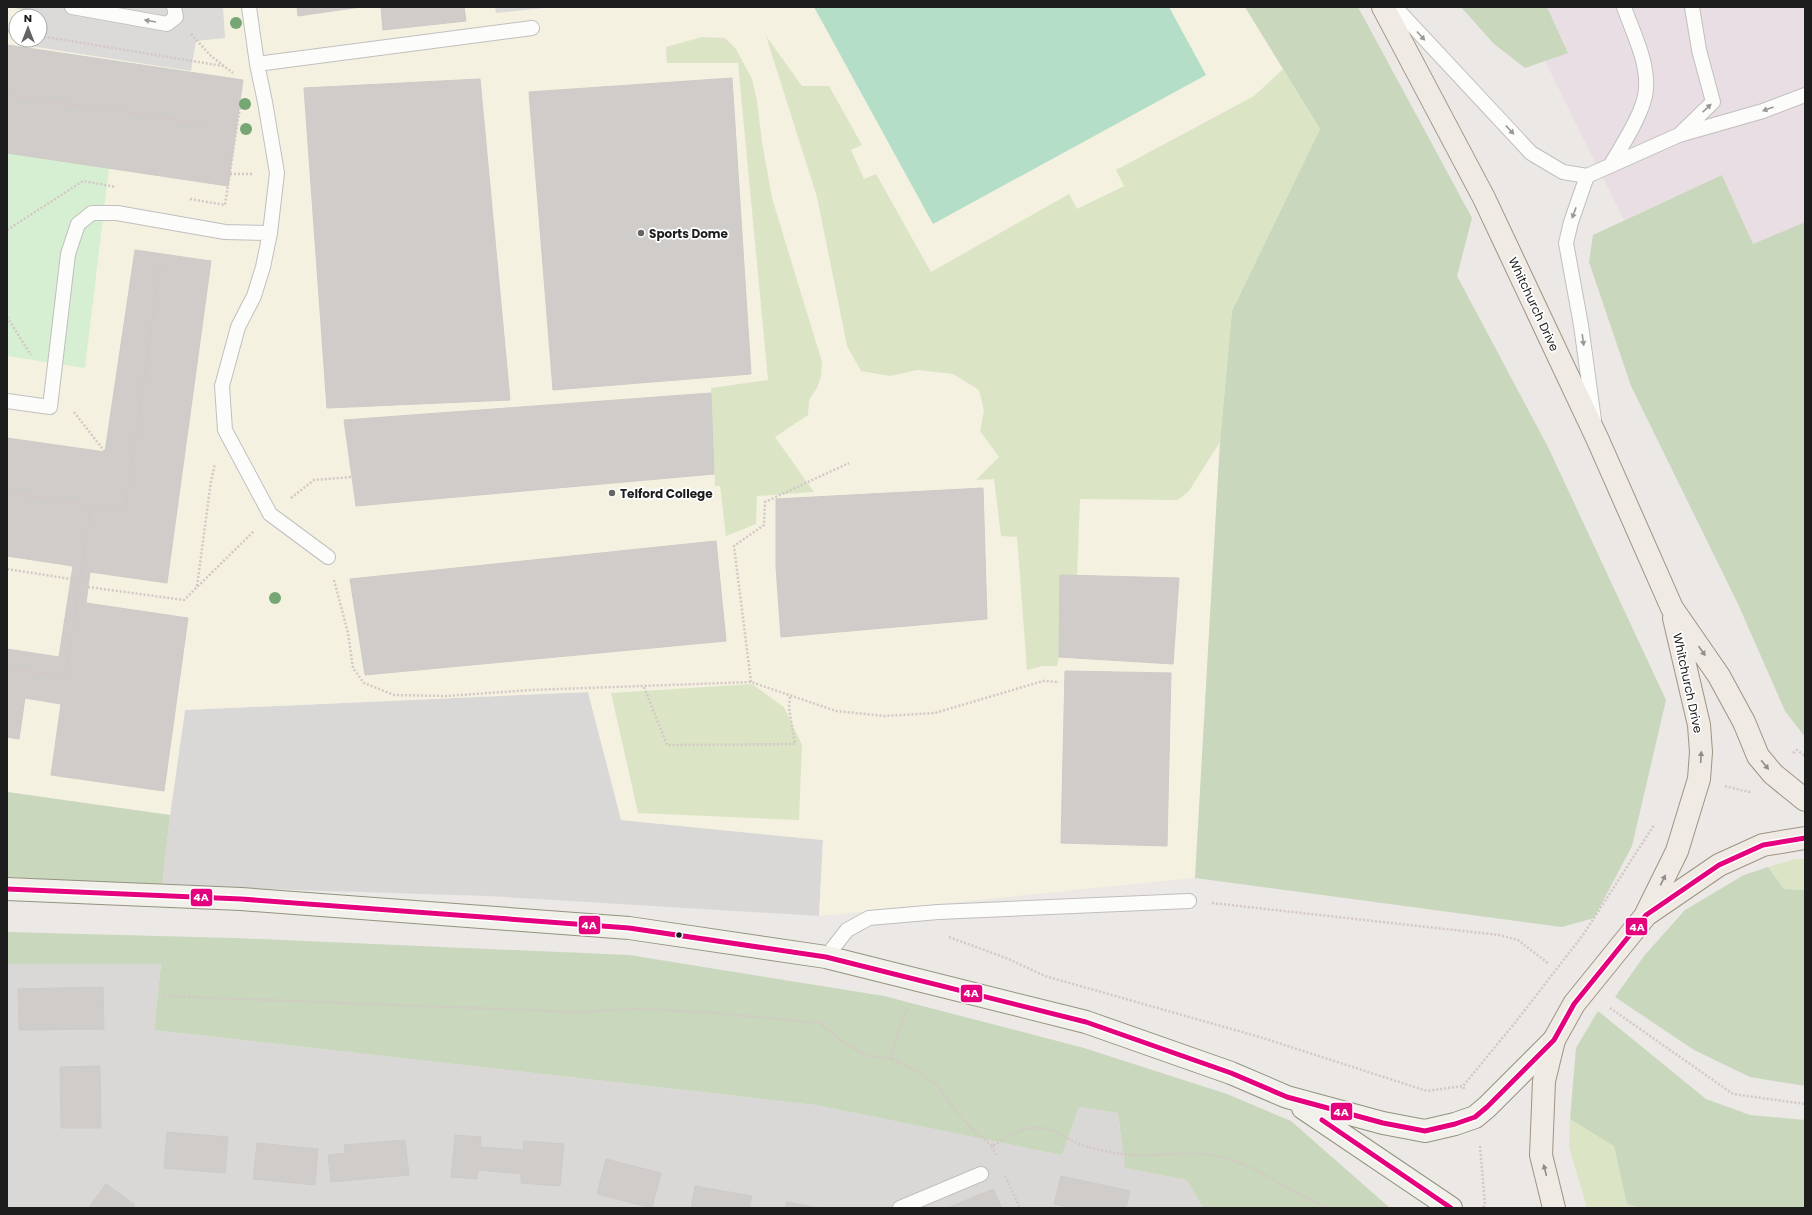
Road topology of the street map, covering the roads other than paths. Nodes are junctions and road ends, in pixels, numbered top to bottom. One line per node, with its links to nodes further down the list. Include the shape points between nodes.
1 (72, 7): 7 (lane, one-way to 1, via 167,24)
2 (249, 7): 9 (lane)
3 (1383, 7): 16 (main road, Whitchurch Drive, via 1484,198)
4 (1395, 7): 13 (lane, one-way to 13, via 1531,152 1563,172)
5 (1624, 7): 12 (lane, via 1644,60 1646,90 1639,115)
6 (1692, 7): 11 (lane, one-way to 6, via 1714,102 1699,50)
7 (175, 12)
8 (532, 28): 9 (lane)
9 (256, 64): 14 (lane, via 277,173)
10 (1805, 95): 11 (lane, one-way to 11, via 1763,111)
11 (1679, 135): 12 (lane)
12 (1610, 166): 13 (lane)
13 (1587, 176): 16 (lane, one-way to 16, via 1566,243)
14 (270, 233): 15 (lane, via 225,232 117,213 92,213 78,224 68,254 50,407); 17 (lane, via 254,296 238,327 222,386 225,430 270,514)
15 (7, 401)
16 (1597, 438): 18 (main road, Whitchurch Drive)
17 (328, 557)
18 (1672, 608): 19 (main road, Whitchurch Drive, one-way to 19, via 1719,676 1744,722 1758,756 1773,774); 23 (main road, Whitchurch Drive, one-way to 18, via 1677,851 1699,779 1699,725)
19 (1805, 800)
20 (1805, 838): 23 (main road, via 1763,845 1719,865)
21 (7, 889): 24 (main road, via 241,899 629,928)
22 (1189, 900): 24 (lane, via 938,912 869,918 846,930)
23 (1646, 915): 25 (main road, via 1574,1004)
24 (826, 957): 26 (main road, via 1086,1022 1231,1073)
25 (1554, 1040): 26 (main road, via 1487,1108 1475,1117 1440,1128 1425,1131 1384,1123); 30 (main road, one-way to 25, via 1541,1155 1544,1081)
26 (1287, 1097): 29 (main road)
27 (981, 1174): 28 (lane)
28 (900, 1208)
29 (1451, 1208)
30 (1554, 1208)

